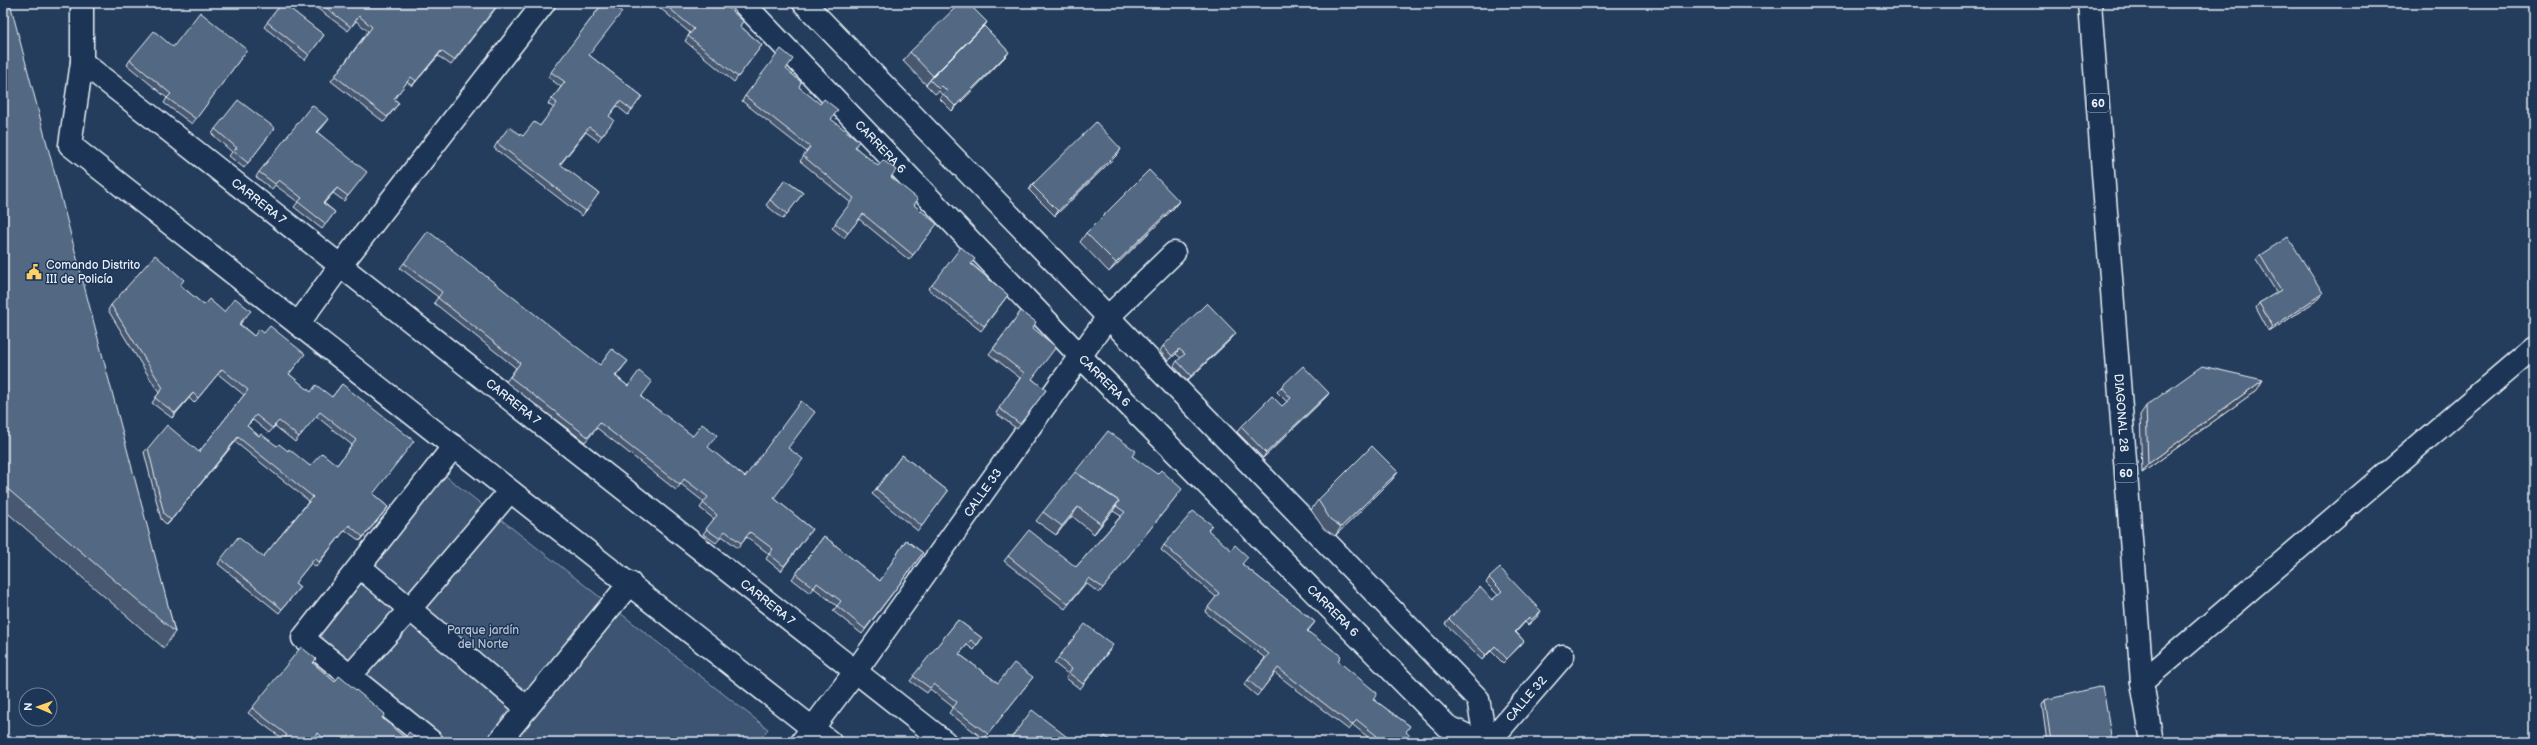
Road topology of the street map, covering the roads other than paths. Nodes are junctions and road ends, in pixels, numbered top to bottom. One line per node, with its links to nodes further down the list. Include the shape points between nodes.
1 (82, 3): 6 (street)
2 (544, 3): 8 (street)
3 (743, 3): 12 (street, CARRERA 6)
4 (804, 3): 9 (street)
5 (2090, 3): 21 (street, DIAGONAL 28 / 60)
6 (82, 62): 8 (street, CARRERA 7); 10 (street, via 70,145)
7 (1174, 253): 9 (street, CALLE 33)
8 (340, 266): 10 (street); 19 (street, CARRERA 7)
9 (1108, 317): 12 (street, CALLE 33); 29 (street, via 1478,699)
10 (298, 324): 13 (street)
11 (2534, 347): 21 (street)
12 (1081, 356): 19 (street, CALLE 33); 28 (street, CARRERA 6, via 1447,726)
13 (454, 446): 14 (street); 15 (street)
14 (510, 491): 16 (street); 17 (street)
15 (360, 567): 17 (street); 20 (street, via 303,638)
16 (630, 583): 22 (street); 23 (street)
17 (409, 610): 20 (street); 22 (street)
18 (1563, 656): 30 (street, CALLE 32)
19 (855, 672): 23 (street, CALLE 33); 27 (street, CARRERA 7)
20 (350, 676): 24 (street)
21 (2142, 682): 31 (street, DIAGONAL 28 / 60)
22 (527, 708): 25 (street)
23 (808, 735): 26 (street)
24 (432, 742)
25 (499, 742)
26 (830, 742)
27 (945, 742)
28 (1480, 742)
29 (1486, 742)
30 (1489, 742)
31 (2152, 742)

